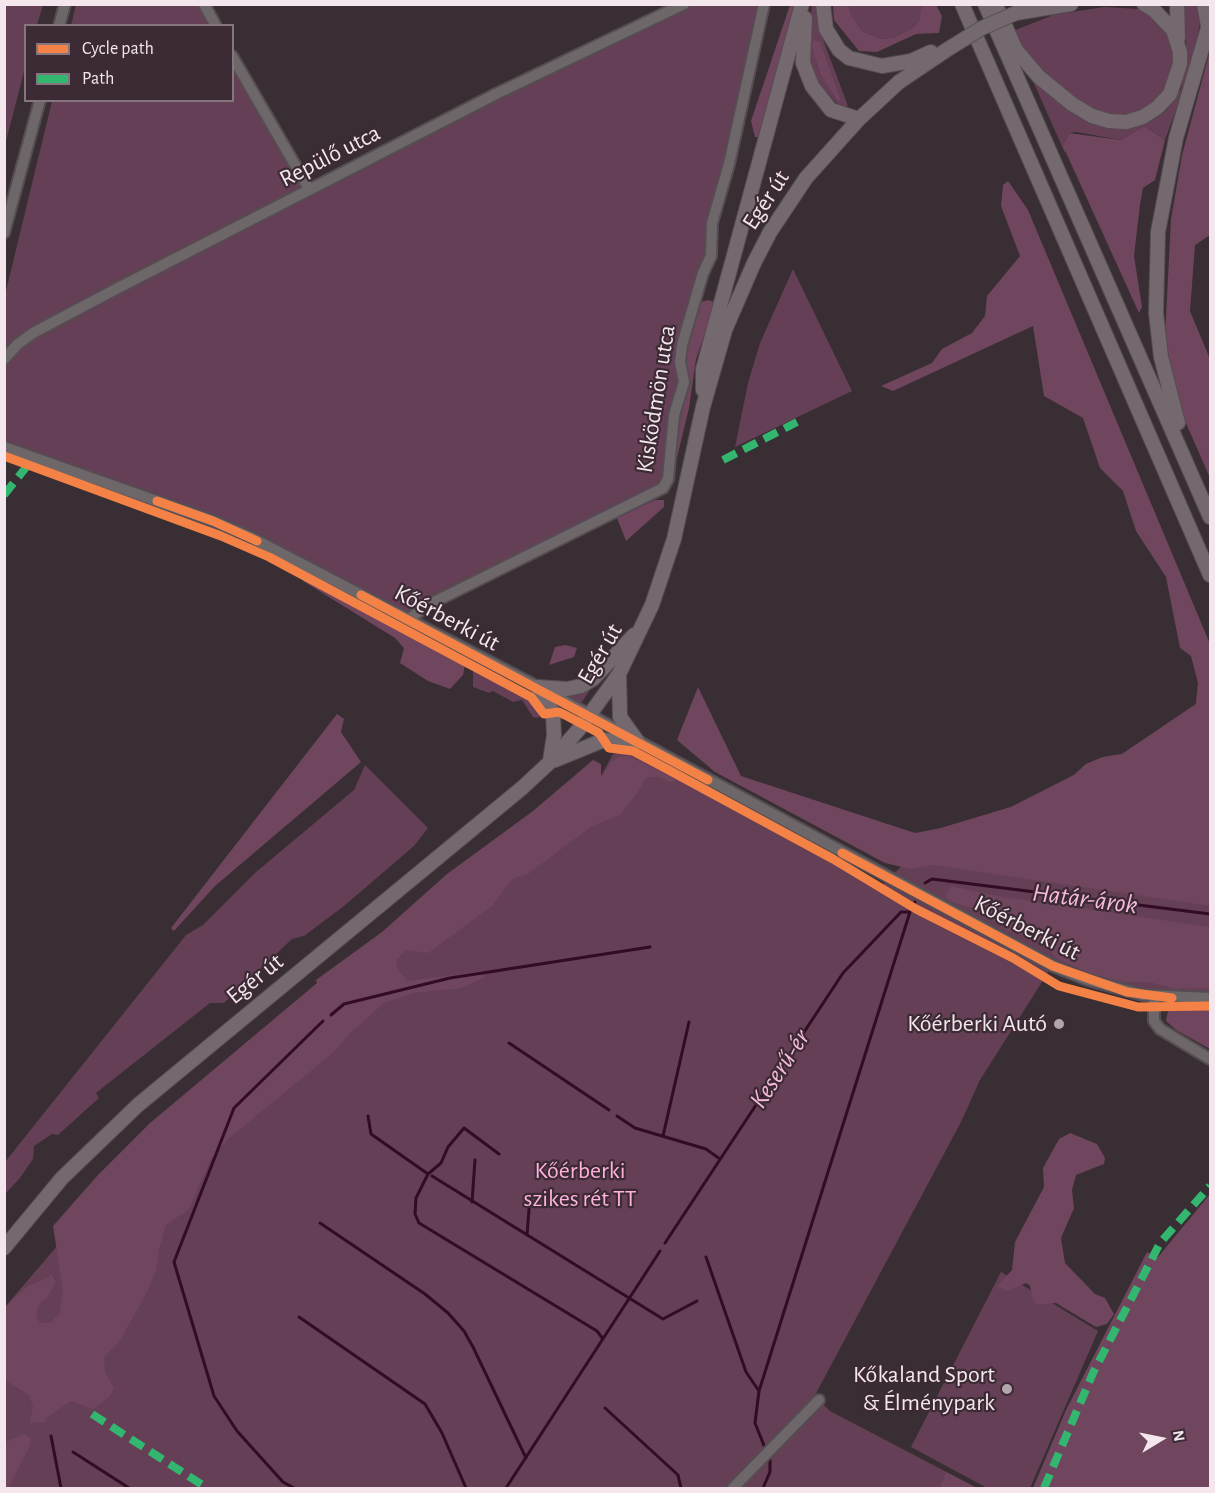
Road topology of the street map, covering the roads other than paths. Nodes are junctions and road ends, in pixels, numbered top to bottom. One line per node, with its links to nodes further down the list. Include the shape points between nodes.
1 (65, 4): 18 (street)
2 (204, 4): 19 (street)
3 (684, 4): 25 (street, Repülő utca)
4 (764, 4): 33 (street, Kisködmön utca, via 712,223 711,256 682,345 684,382 674,415 668,479 663,488 428,605)
5 (802, 4): 28 (main road, via 703,369)
6 (807, 4): 24 (main road, via 802,49 807,76 831,110)
7 (823, 4): 21 (main road, via 824,24 830,38 839,50 858,62 889,65)
8 (985, 4): 30 (main road)
9 (995, 4): 20 (main road, via 1016,50 1039,77 1081,111 1109,122 1143,117 1170,94 1180,64)
10 (1034, 4): 16 (main road, Egér út)
11 (1071, 4): 16 (main road)
12 (1144, 4): 20 (main road, via 1164,19)
13 (1177, 4): 20 (main road)
14 (1204, 4): 17 (main road)
15 (962, 7): 32 (main road)
16 (1016, 13): 21 (main road, Egér út, bridge)
17 (1209, 23): 30 (main road, via 1165,185 1155,269 1161,357 1172,405)
18 (60, 24)
19 (215, 24)
20 (1178, 43)
21 (948, 49): 24 (main road, Egér út, via 899,82)
22 (234, 59): 25 (street)
23 (38, 102): 26 (street)
24 (859, 119): 28 (main road, Egér út, via 806,178 770,232 737,300)
25 (309, 189): 27 (street, Repülő utca, via 33,333)
26 (4, 233)
27 (4, 359)
28 (703, 407): 34 (main road, Egér út, via 674,538)
29 (4, 447): 33 (street, Kőérberki út, via 213,521)
30 (1202, 496): 31 (main road)
31 (1210, 517)
32 (1210, 575)
33 (409, 619): 36 (street, Kőérberki út)
34 (641, 629): 35 (main road, Egér út); 36 (main road, via 593,679 581,686)
35 (619, 674): 37 (main road, Egér út); 38 (main road, via 620,717)
36 (538, 687): 37 (street, Kőérberki út); 39 (main road, via 553,713)
37 (589, 716): 38 (street, Kőérberki út); 39 (main road, Egér út)
38 (638, 742): 39 (main road, via 604,740); 40 (street, Kőérberki út, via 1053,966)
39 (550, 762): 43 (main road, Egér út, via 138,1104 62,1178)
40 (1154, 998): 41 (street, Kőérberki út); 42 (street, via 1154,1021 1160,1029)
41 (1210, 998)
42 (1210, 1059)
43 (4, 1248)
44 (819, 1400): 45 (street)
45 (733, 1488)

